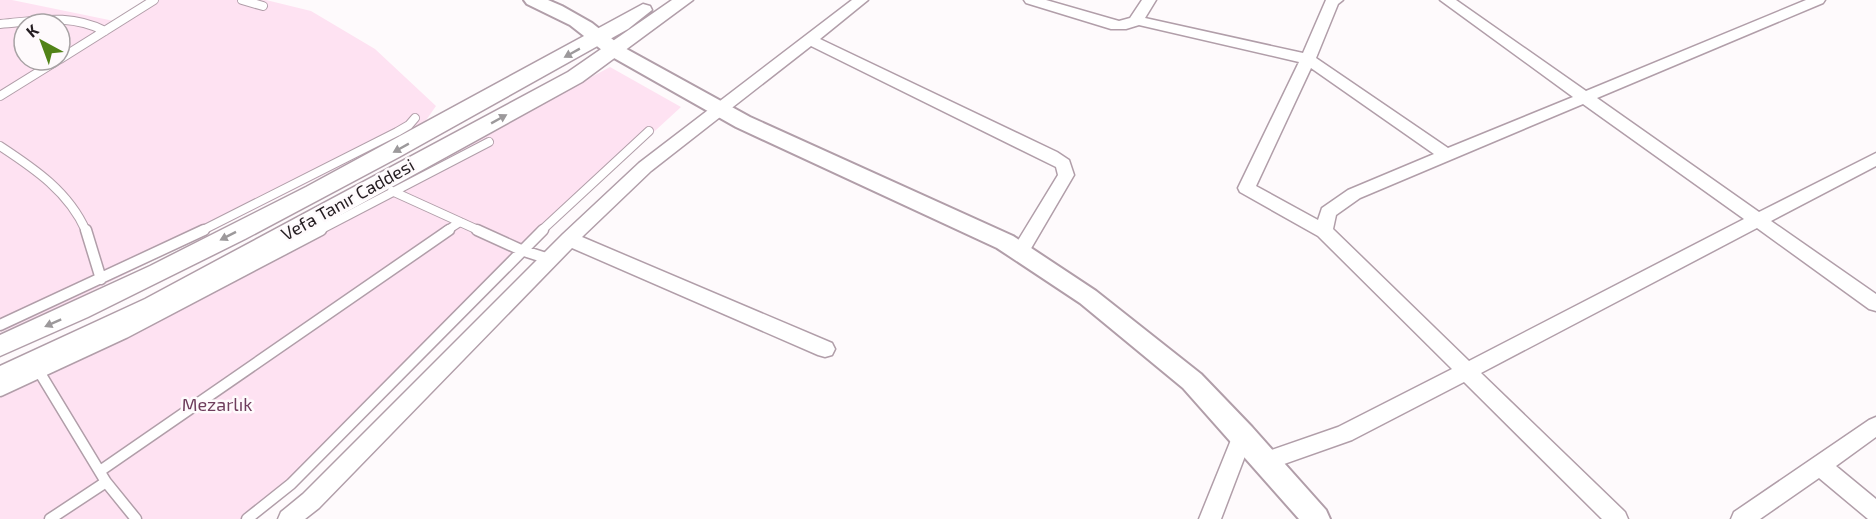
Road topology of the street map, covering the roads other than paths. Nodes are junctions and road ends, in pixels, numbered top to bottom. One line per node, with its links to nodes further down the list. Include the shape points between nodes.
1 (154, 0): 15 (lane)
2 (242, 0): 12 (lane)
3 (533, 0): 17 (street, via 571,16)
4 (657, 0): 17 (main road, Vefa Tanır Caddesi)
5 (684, 0): 17 (main road, Vefa Tanır Caddesi)
6 (861, 0): 16 (street)
7 (1031, 0): 13 (street, via 1111,25 1124,26)
8 (1149, 0): 13 (street)
9 (1336, 0): 19 (street)
10 (1447, 0): 22 (street)
11 (1818, 0): 22 (street)
12 (263, 6)
13 (1137, 20): 19 (street)
14 (0, 24): 15 (lane, via 70,19)
15 (105, 31): 18 (lane)
16 (810, 40): 23 (street); 36 (street, via 1063,164 1066,175)
17 (607, 43): 23 (street); 41 (main road, Vefa Tanır Caddesi, one-way to 41, via 81,310); 45 (main road, Vefa Tanır Caddesi, one-way to 17, via 154,306 576,77)
18 (72, 51)
19 (1308, 59): 28 (street); 33 (street, via 1246,188)
20 (38, 72): 21 (lane)
21 (0, 96)
22 (1582, 97): 28 (street); 31 (street)
23 (721, 109): 34 (street, via 645,167); 36 (street)
24 (415, 118): 38 (lane, via 397,132)
25 (649, 131): 35 (lane)
26 (489, 142): 30 (lane)
27 (0, 146): 38 (lane, via 59,191 72,206 87,234)
28 (1446, 155): 33 (street, via 1354,194 1328,212)
29 (1876, 159): 31 (street)
30 (392, 191): 32 (lane); 44 (lane, via 131,332)
31 (1756, 221): 39 (street); 43 (street)
32 (460, 222): 35 (lane); 51 (lane)
33 (1324, 231): 43 (street)
34 (569, 239): 37 (street); 42 (street)
35 (521, 250): 37 (lane); 56 (lane, via 291,484)
36 (1020, 252): 48 (street, via 1088,297 1192,381)
37 (549, 259): 57 (street)
38 (101, 279): 40 (lane)
39 (1876, 304)
40 (0, 324)
41 (0, 346)
42 (825, 349)
43 (1466, 372): 49 (street, via 1345,434); 60 (street)
44 (40, 373): 46 (lane); 51 (lane)
45 (0, 378)
46 (0, 390)
47 (1876, 426): 50 (street)
48 (1243, 435): 49 (street); 58 (street)
49 (1264, 462): 59 (street)
50 (1819, 465): 53 (street); 61 (street)
51 (100, 471): 52 (lane)
52 (106, 482): 54 (lane); 55 (lane)
53 (1876, 512)
54 (50, 519)
55 (136, 519)
56 (247, 519)
57 (289, 519)
58 (1210, 519)
59 (1316, 519)
60 (1617, 519)
61 (1742, 519)

